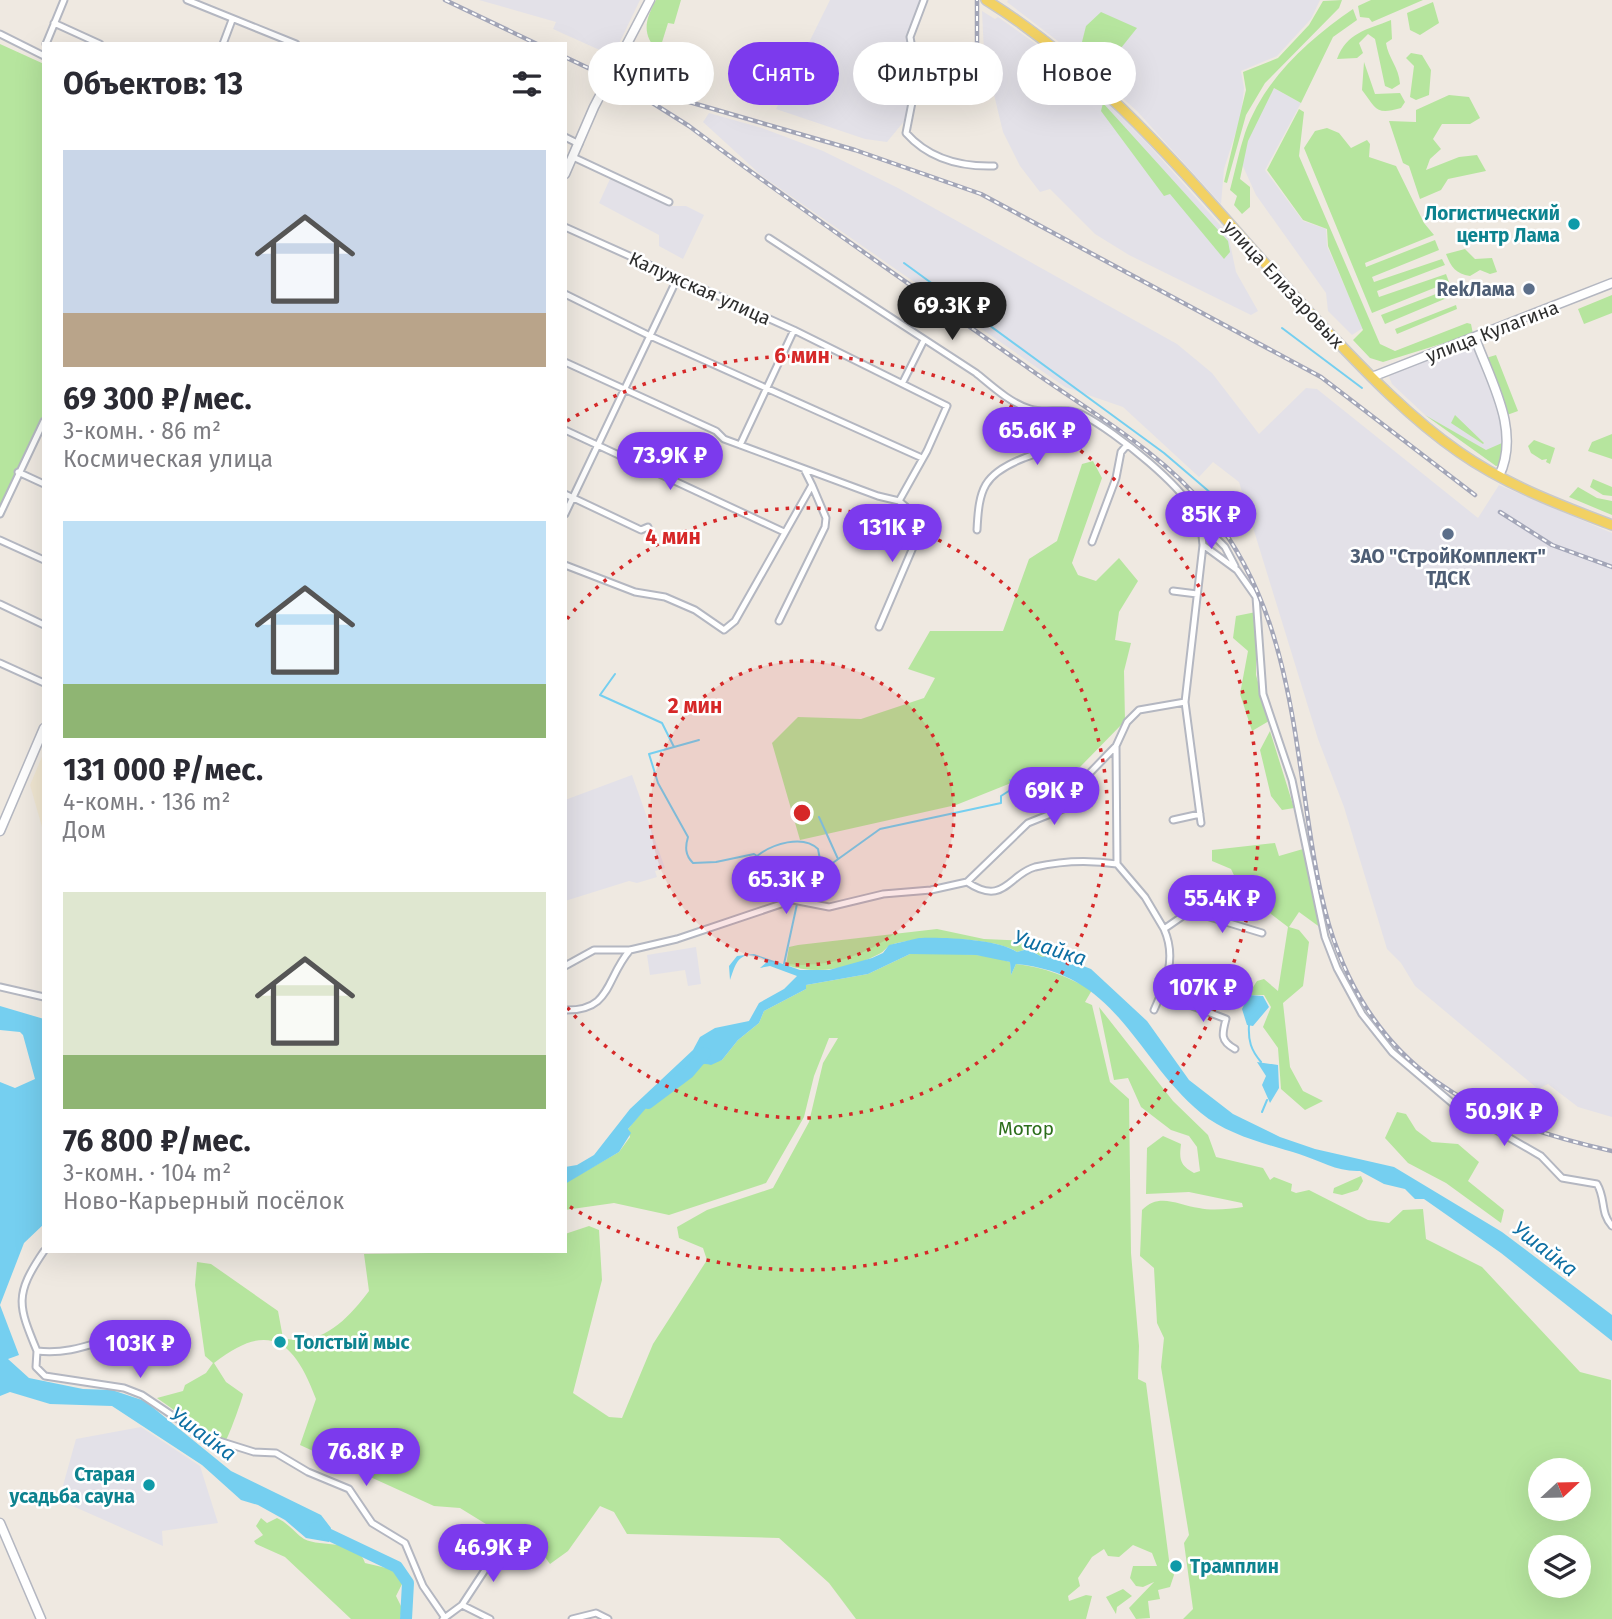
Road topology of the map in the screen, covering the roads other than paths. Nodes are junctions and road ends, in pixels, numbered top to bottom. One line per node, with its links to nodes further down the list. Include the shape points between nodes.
1 (64, 0): 7 (street)
2 (187, 0): 6 (street)
3 (650, 0): 15 (street)
4 (924, 0): 17 (street, via 910,37 917,77 906,133 938,158 971,167)
5 (986, 0): 30 (main road, улица Елизаровых, via 1064,56 1132,116)
6 (232, 20): 11 (street); 12 (street)
7 (54, 23): 9 (street); 10 (street)
8 (0, 34): 13 (street)
9 (47, 42)
10 (96, 42)
11 (224, 42)
12 (291, 42)
13 (42, 53)
14 (567, 138): 15 (street)
15 (579, 144): 16 (street)
16 (573, 157): 18 (street); 19 (street)
17 (994, 166)
18 (567, 170)
19 (669, 202)
20 (567, 229): 22 (street, Калужская улица)
21 (769, 239): 28 (street)
22 (677, 279): 25 (street, Калужская улица); 26 (street)
23 (1612, 284): 27 (street, улица Кулагина)
24 (567, 295): 26 (street)
25 (794, 330): 31 (street, Калужская улица); 33 (street)
26 (648, 335): 32 (street); 33 (street)
27 (1475, 338): 30 (street, улица Кулагина); 43 (street, via 1506,423 1509,447)
28 (924, 340): 31 (street); 34 (street, via 1004,396)
29 (567, 363): 32 (street)
30 (1372, 377): 43 (main road, улица Елизаровых, via 1460,453)
31 (903, 382): 40 (street, Калужская улица, via 947,406)
32 (623, 389): 37 (street); 39 (street)
33 (765, 389): 37 (street); 40 (street)
34 (1031, 409): 38 (street, via 1072,411); 54 (street, via 1051,431 1051,441 1037,453 999,468 985,484 978,500)
35 (42, 425): 42 (street)
36 (567, 430): 39 (street)
37 (740, 445): 41 (street)
38 (1127, 445): 51 (street, via 1167,478); 57 (street)
39 (598, 446): 47 (street); 55 (street)
40 (922, 458): 48 (street)
41 (804, 469): 45 (street); 48 (street)
42 (18, 472): 44 (street); 50 (street)
43 (1499, 476): 52 (main road, улица Елизаровых)
44 (42, 483)
45 (812, 485): 55 (street); 65 (street, via 825,527)
46 (567, 495): 47 (street)
47 (573, 497): 49 (street); 53 (street, via 641,530)
48 (900, 501): 67 (street, via 919,518 920,531)
49 (567, 510)
50 (0, 514)
51 (1200, 522): 58 (street); 61 (street, via 1225,547)
52 (1612, 526)
53 (648, 527)
54 (977, 530)
55 (784, 532): 60 (street, via 735,621 724,630 675,602)
56 (0, 540): 59 (street)
57 (1092, 542)
58 (1203, 545): 61 (street); 63 (street)
59 (42, 559)
60 (567, 566)
61 (1237, 570): 91 (street, via 1251,587 1259,609 1263,694 1292,780 1325,937 1349,992 1392,1052 1458,1108 1541,1156 1562,1178 1597,1184 1602,1214)
62 (1173, 591): 63 (street)
63 (1197, 594): 70 (street)
64 (0, 604): 66 (street)
65 (779, 621)
66 (42, 624)
67 (879, 627)
68 (0, 663): 69 (street)
69 (42, 682)
70 (1185, 702): 72 (street, via 1139,710 1127,722); 73 (street)
71 (42, 733): 76 (street)
72 (1116, 746): 77 (street); 78 (street, via 1063,809 1028,823)
73 (1200, 814): 74 (street); 75 (street)
74 (1173, 820)
75 (1201, 823)
76 (0, 831)
77 (1117, 864): 78 (street, via 1100,861 1032,868 997,890 979,889); 81 (street)
78 (967, 882): 83 (street, via 829,906 793,900 718,928)
79 (1198, 887): 80 (street)
80 (1190, 911): 81 (street); 82 (street)
81 (1164, 929): 86 (street, via 1172,960)
82 (1262, 933)
83 (630, 950): 84 (street, via 584,954); 88 (street, via 598,1003)
84 (567, 965)
85 (0, 987): 87 (street)
86 (1161, 995): 89 (street); 90 (street, via 1226,1019 1222,1036)
87 (42, 997)
88 (567, 1010)
89 (1154, 1010)
90 (1235, 1049)
91 (1612, 1226)
92 (43, 1253): 94 (street, via 21,1300)
93 (149, 1332): 94 (street, via 79,1351)
94 (37, 1351): 98 (street, via 36,1367 45,1376 124,1388 203,1436 275,1453 349,1489 372,1523 405,1543 423,1586)
95 (1, 1526): 99 (street)
96 (500, 1547): 97 (street)
97 (463, 1605): 98 (street); 100 (street)
98 (444, 1618)
99 (41, 1619)
100 (490, 1619)
101 (572, 1619): 102 (street, via 596,1613)
102 (608, 1619)

